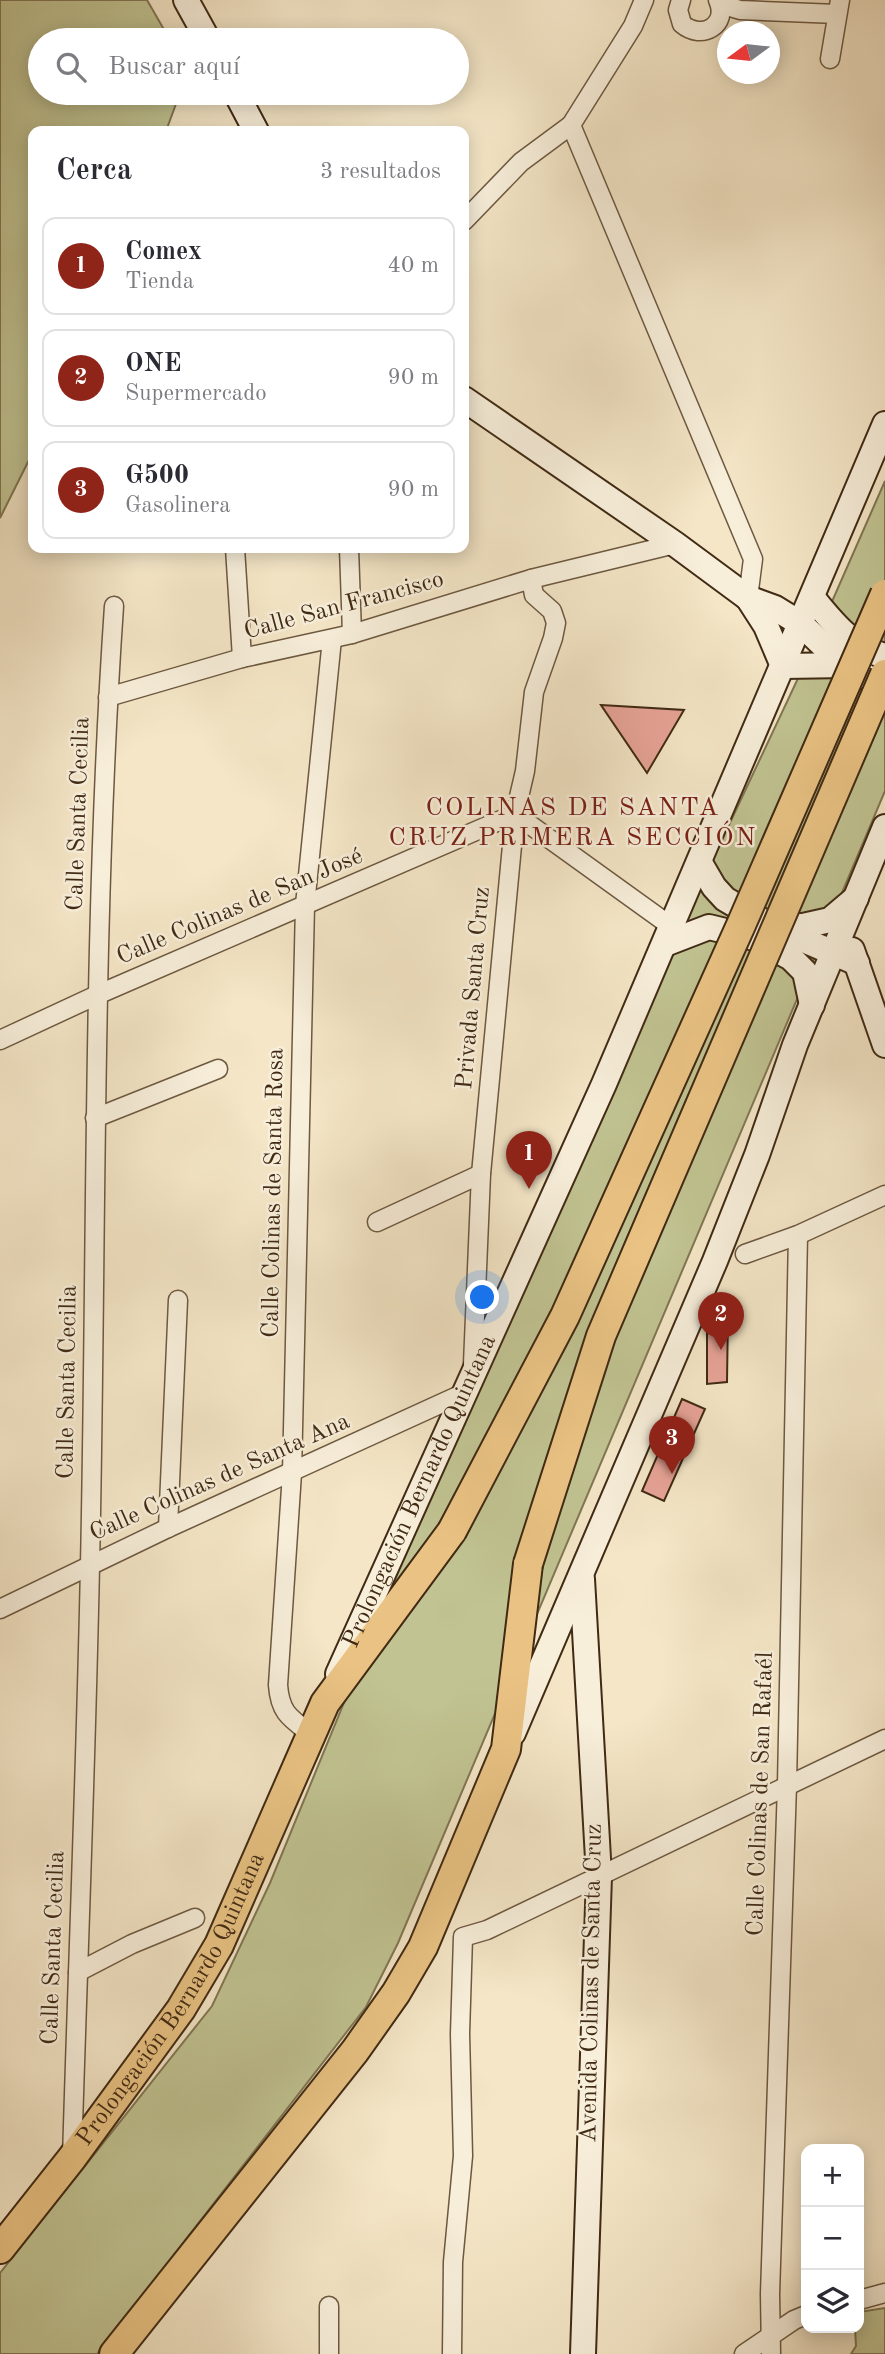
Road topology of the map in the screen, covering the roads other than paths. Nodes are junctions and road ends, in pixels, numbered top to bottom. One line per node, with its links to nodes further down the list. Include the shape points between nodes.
1 (187, 0): 7 (street)
2 (644, 0): 10 (street, via 633,26)
3 (719, 2): 4 (street, via 719,19 702,32 682,24); 5 (street)
4 (677, 3)
5 (743, 5): 6 (street)
6 (838, 7): 8 (street)
7 (202, 28)
8 (830, 59)
9 (242, 105): 11 (street)
10 (571, 125): 12 (street, via 521,162); 21 (street, via 753,559)
11 (253, 126)
12 (469, 216)
13 (469, 402): 15 (street)
14 (885, 424): 20 (street, Prolongación Bernardo Quintana)
15 (676, 544): 18 (street, Calle San Francisco); 21 (street)
16 (235, 553): 27 (street)
17 (349, 553): 24 (street)
18 (531, 579): 24 (street, Calle San Francisco); 33 (street, Privada Santa Cruz, via 534,595 552,611 556,623 534,692)
19 (885, 594): 59 (main road, bridge, via 565,1316 452,1531)
20 (812, 597): 23 (street, Prolongación Bernardo Quintana); 26 (street, via 836,627 862,648)
21 (748, 598): 23 (street); 29 (street)
22 (114, 606): 32 (street, Calle Santa Cecilia)
23 (801, 624): 28 (street); 29 (street, Prolongación Bernardo Quintana)
24 (352, 634): 25 (street, Calle San Francisco)
25 (332, 639): 27 (street, Calle San Francisco); 37 (street, Calle Colinas de Santa Rosa)
26 (885, 656)
27 (242, 658): 32 (street, Calle San Francisco)
28 (848, 664): 29 (street); 31 (street)
29 (783, 666): 35 (street, Prolongación Bernardo Quintana)
30 (885, 674): 62 (main road, bridge, via 601,1336 528,1564)
31 (885, 690)
32 (107, 697): 41 (street, Calle Santa Cecilia)
33 (515, 814): 37 (street, Calle Colinas de San José); 39 (street); 47 (street, Privada Santa Cruz)
34 (885, 827): 36 (street)
35 (700, 863): 38 (street, via 725,899); 39 (street, Prolongación Bernardo Quintana)
36 (858, 896): 38 (street, via 830,920); 40 (street, via 845,928)
37 (305, 905): 41 (street, Calle Colinas de San José); 54 (street, Calle Colinas de Santa Rosa)
38 (771, 926): 40 (street)
39 (668, 936): 42 (street, via 709,927 754,938 792,958 805,972); 53 (street, Prolongación Bernardo Quintana)
40 (846, 958): 42 (street); 44 (street)
41 (97, 995): 43 (street, Calle Colinas de San José); 46 (street, Calle Santa Cecilia)
42 (812, 1005): 57 (street, via 724,1237)
43 (0, 1040)
44 (885, 1045)
45 (218, 1069): 46 (street)
46 (95, 1118): 56 (street, Calle Santa Cecilia)
47 (481, 1174): 49 (street); 53 (street, Privada Santa Cruz)
48 (885, 1195): 50 (street)
49 (377, 1222)
50 (798, 1235): 51 (street); 63 (street, Calle Colinas de San Rafaél)
51 (745, 1254)
52 (178, 1300): 55 (street)
53 (467, 1385): 54 (street, Calle Colinas de Santa Ana); 59 (street, Prolongación Bernardo Quintana)
54 (292, 1473): 55 (street, Calle Colinas de Santa Ana); 60 (street, Calle Colinas de Santa Rosa, via 278,1693 285,1714)
55 (168, 1528): 56 (street, Calle Colinas de Santa Ana)
56 (90, 1564): 58 (street, Calle Colinas de Santa Ana); 66 (street, Calle Santa Cecilia)
57 (582, 1571): 62 (street); 64 (street, Avenida Colinas de Santa Cruz)
58 (0, 1609)
59 (324, 1703): 60 (main road, Prolongación Bernardo Quintana)
60 (311, 1734): 67 (main road, Prolongación Bernardo Quintana, via 219,1945 181,2009)
61 (885, 1739): 63 (street)
62 (506, 1749): 74 (main road, via 423,1947 396,1993)
63 (787, 1785): 64 (street); 73 (street, Calle Colinas de San Rafaél)
64 (599, 1876): 76 (street, via 463,1937 463,2156 453,2262); 77 (street, Avenida Colinas de Santa Cruz)
65 (195, 1918): 66 (street)
66 (78, 1972): 67 (street, Calle Santa Cecilia)
67 (72, 2158): 68 (main road, Prolongación Bernardo Quintana)
68 (0, 2249)
69 (885, 2293): 70 (street)
70 (864, 2299)
71 (330, 2306): 75 (street)
72 (801, 2318): 73 (street)
73 (771, 2336): 78 (street); 79 (street, Calle Colinas de San Rafaél)
74 (114, 2354)
75 (329, 2354)
76 (452, 2354)
77 (583, 2354)
78 (744, 2354)
79 (771, 2354)

